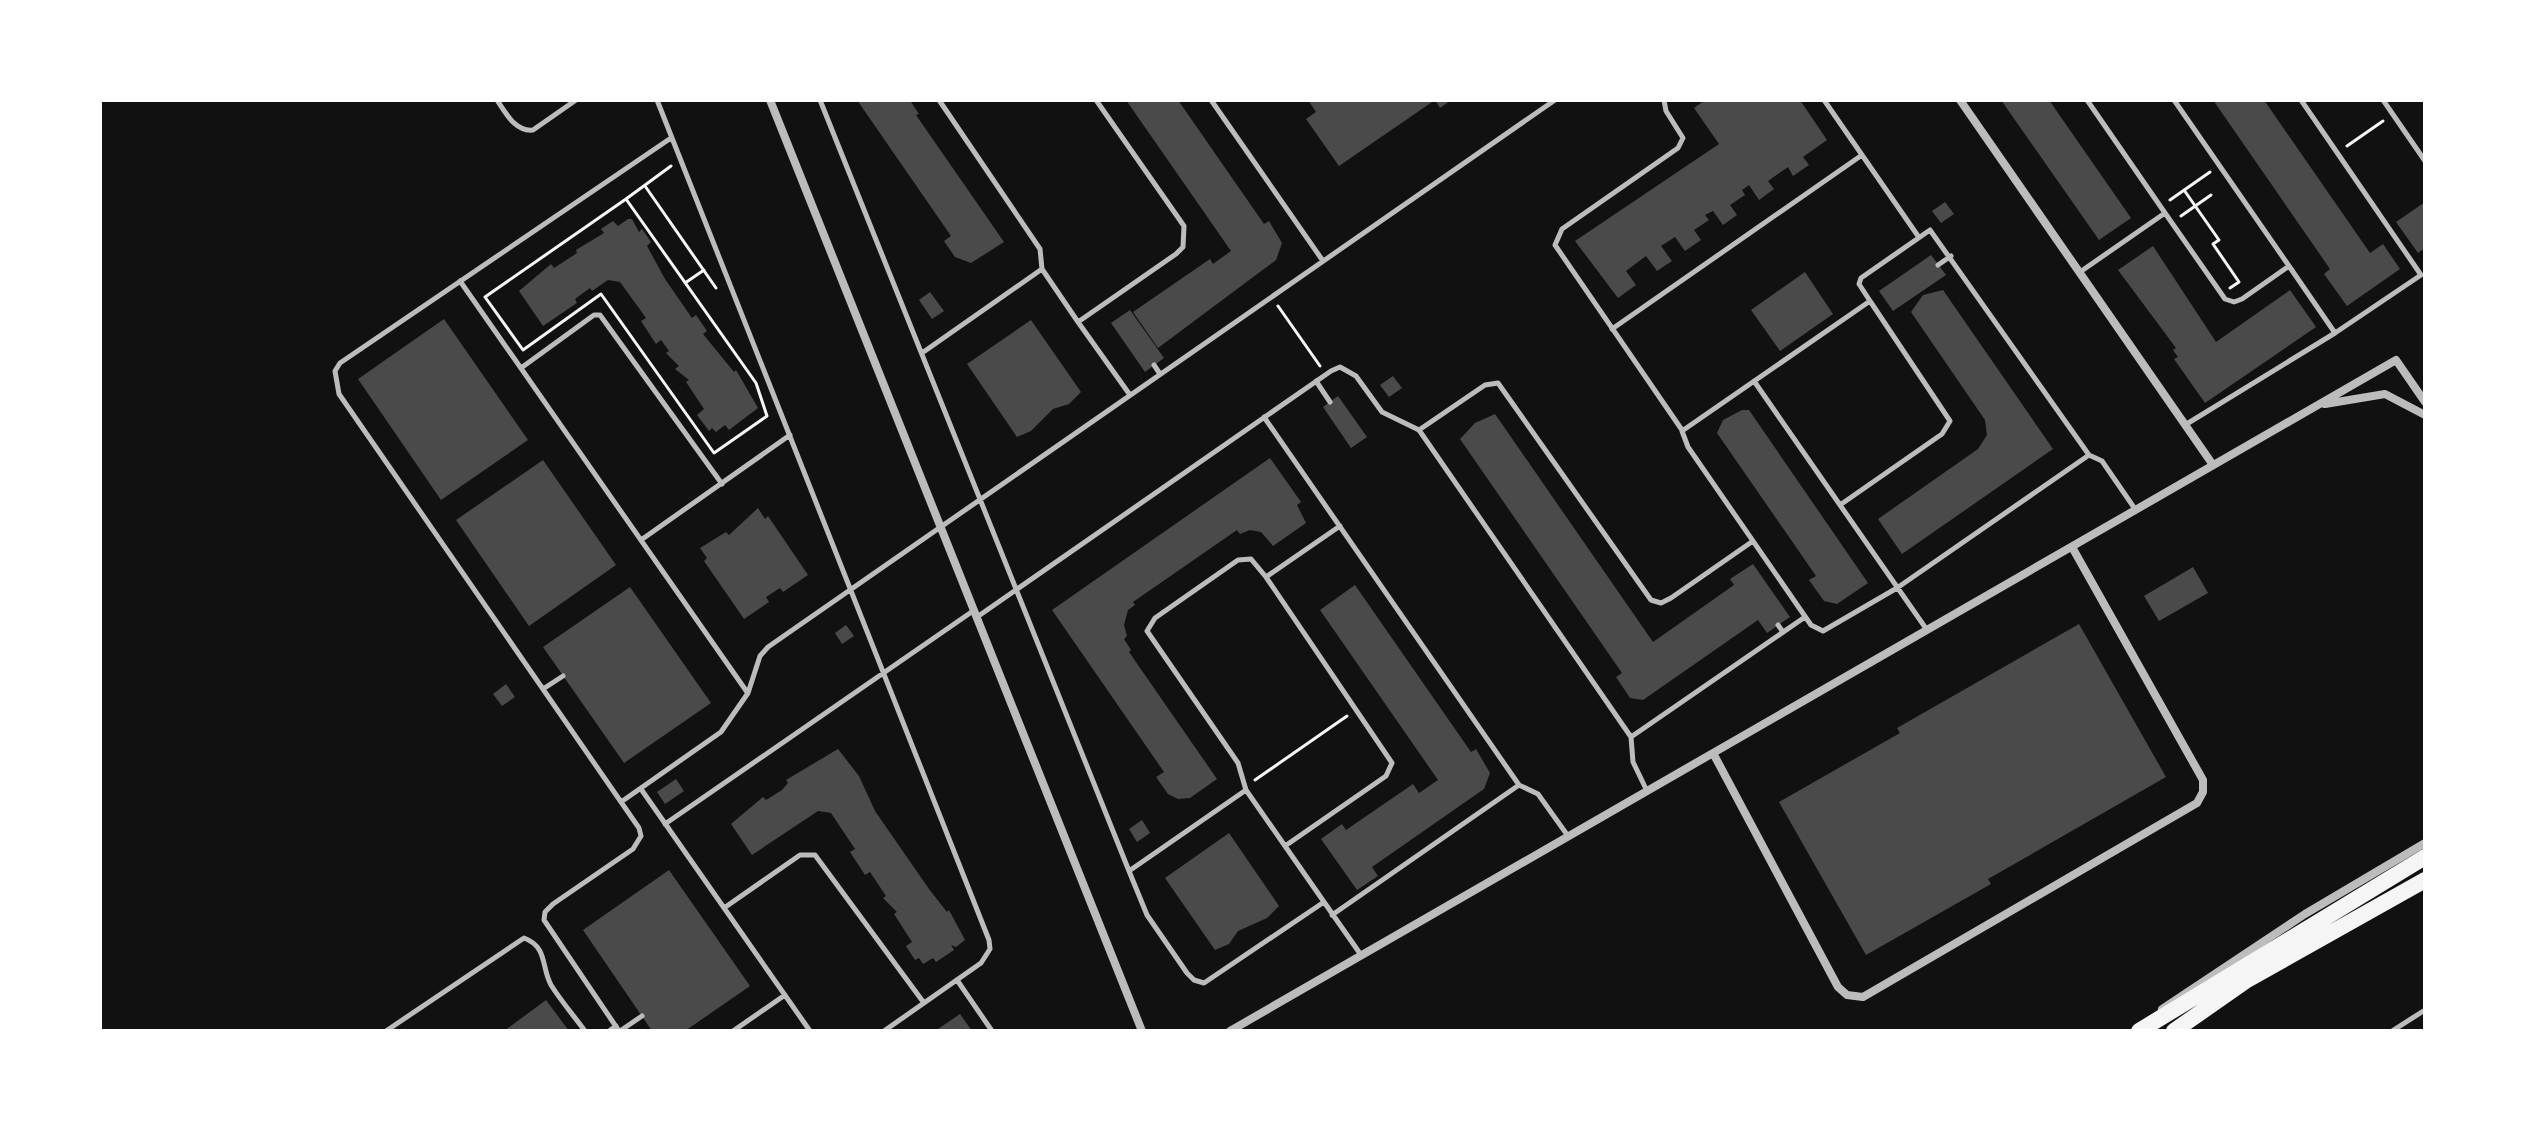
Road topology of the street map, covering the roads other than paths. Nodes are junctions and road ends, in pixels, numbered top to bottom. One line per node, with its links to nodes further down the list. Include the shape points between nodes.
1 (497, 100): 2 (lane, via 513,123 533,130)
2 (576, 100)
3 (657, 100): 17 (lane)
4 (770, 100): 57 (street)
5 (820, 100): 34 (lane)
6 (939, 100): 26 (lane, via 1040,249)
7 (1096, 100): 31 (lane, via 1184,226 1185,236 1176,254)
8 (1211, 100): 23 (lane)
9 (1555, 100): 23 (lane)
10 (1664, 100): 32 (lane, via 1683,138 1678,148 1556,237 1558,251)
11 (1824, 100): 18 (lane)
12 (1960, 100): 27 (street)
13 (2087, 100): 20 (lane)
14 (2174, 100): 25 (lane)
15 (2301, 100): 28 (lane)
16 (2383, 100): 19 (lane)
17 (671, 138): 29 (lane); 49 (lane)
18 (1862, 155): 21 (lane); 32 (lane)
19 (2425, 161)
20 (2165, 213): 25 (lane, via 2221,294 2234,302); 27 (lane)
21 (1918, 236): 22 (lane, via 1930,230); 30 (lane, via 1861,278 1859,284)
22 (1951, 256): 24 (lane); 50 (lane)
23 (1323, 261): 37 (lane)
24 (1938, 265)
25 (2289, 266): 33 (lane)
26 (1042, 269): 31 (lane); 34 (lane)
27 (2079, 273): 46 (street)
28 (2423, 274): 33 (lane)
29 (460, 281): 36 (lane); 72 (lane, via 340,363 335,383)
30 (1870, 301): 39 (lane); 54 (lane, via 1950,421 1942,434)
31 (1078, 322): 40 (lane)
32 (1612, 329): 48 (lane)
33 (2335, 333): 46 (lane)
34 (922, 353): 53 (lane)
35 (1154, 365): 37 (lane)
36 (521, 368): 52 (lane, via 600,315); 58 (lane)
37 (1160, 374): 40 (lane)
38 (1316, 381): 41 (lane); 45 (lane); 47 (lane, via 1340,367 1350,371 1382,412)
39 (1754, 381): 48 (lane); 54 (lane)
40 (1130, 395): 53 (lane)
41 (1330, 402)
42 (2425, 402): 43 (street, via 2396,360)
43 (2316, 406): 44 (street, via 2385,394); 51 (street)
44 (2425, 415)
45 (1264, 417): 56 (lane); 64 (lane)
46 (2185, 425): 51 (street)
47 (1419, 430): 59 (lane, via 1485,385 1498,383 1651,600 1671,598); 74 (lane)
48 (1682, 431): 59 (lane)
49 (790, 435): 52 (lane); 63 (lane)
50 (2089, 455): 55 (lane, via 2102,461); 62 (lane)
51 (2213, 465): 55 (street)
52 (722, 484): 58 (lane)
53 (980, 499): 57 (lane); 64 (lane)
54 (1840, 505): 62 (lane)
55 (2136, 510): 60 (street)
56 (1340, 526): 61 (lane); 76 (lane)
57 (940, 527): 63 (lane); 65 (street)
58 (641, 540): 73 (lane)
59 (1753, 541): 66 (lane)
60 (2072, 547): 68 (street); 75 (street, via 2203,780 2203,792 2197,803 1863,997 1847,995 1838,987)
61 (1266, 577): 77 (lane, via 1251,559 1238,560 1155,618 1147,631 1238,763); 84 (lane, via 1390,756 1390,770)
62 (1897, 588): 66 (lane, via 1823,631); 68 (lane)
63 (851, 590): 70 (lane); 73 (lane, via 768,647)
64 (1017, 590): 65 (lane); 86 (lane)
65 (975, 614): 70 (lane); 105 (street)
66 (1805, 617): 69 (lane)
67 (1778, 625): 69 (lane)
68 (1927, 630): 75 (street)
69 (1783, 632): 74 (lane)
70 (884, 673): 81 (lane); 92 (lane, via 989,940 987,956)
71 (563, 676): 72 (lane)
72 (543, 689): 80 (lane)
73 (748, 693): 78 (lane, via 721,732)
74 (1631, 737): 79 (lane, via 1633,762)
75 (1713, 753): 79 (street)
76 (1519, 785): 82 (lane, via 1538,794); 90 (lane)
77 (1245, 788): 84 (lane); 86 (lane)
78 (641, 789): 80 (lane); 81 (lane)
79 (1647, 791): 82 (street)
80 (621, 802): 97 (lane, via 639,828 638,843 553,904 544,920)
81 (665, 824): 89 (lane)
82 (1568, 836): 91 (street)
83 (2425, 843): 107 (street, via 2233,960)
84 (1285, 846): 88 (lane)
85 (2425, 857): 107 (highway)
86 (1129, 871): 88 (lane, via 1147,915 1187,973 1204,983)
87 (2425, 880): 108 (highway, via 2247,980)
88 (1324, 902): 90 (lane)
89 (724, 908): 93 (lane); 94 (lane, via 800,855 815,855)
90 (1332, 915): 91 (lane)
91 (1361, 955): 106 (street)
92 (957, 980): 94 (lane); 104 (lane)
93 (785, 995): 101 (lane); 102 (lane)
94 (924, 1003): 103 (lane)
95 (2425, 1010): 109 (lane)
96 (642, 1016): 97 (lane)
97 (618, 1029): 100 (lane)
98 (386, 1031): 99 (lane, via 524,938 543,956 549,981)
99 (585, 1031)
100 (609, 1031)
101 (733, 1031)
102 (810, 1031)
103 (884, 1031)
104 (992, 1031)
105 (1142, 1031)
106 (1230, 1031)
107 (2137, 1031)
108 (2174, 1031)
109 (2392, 1031)

